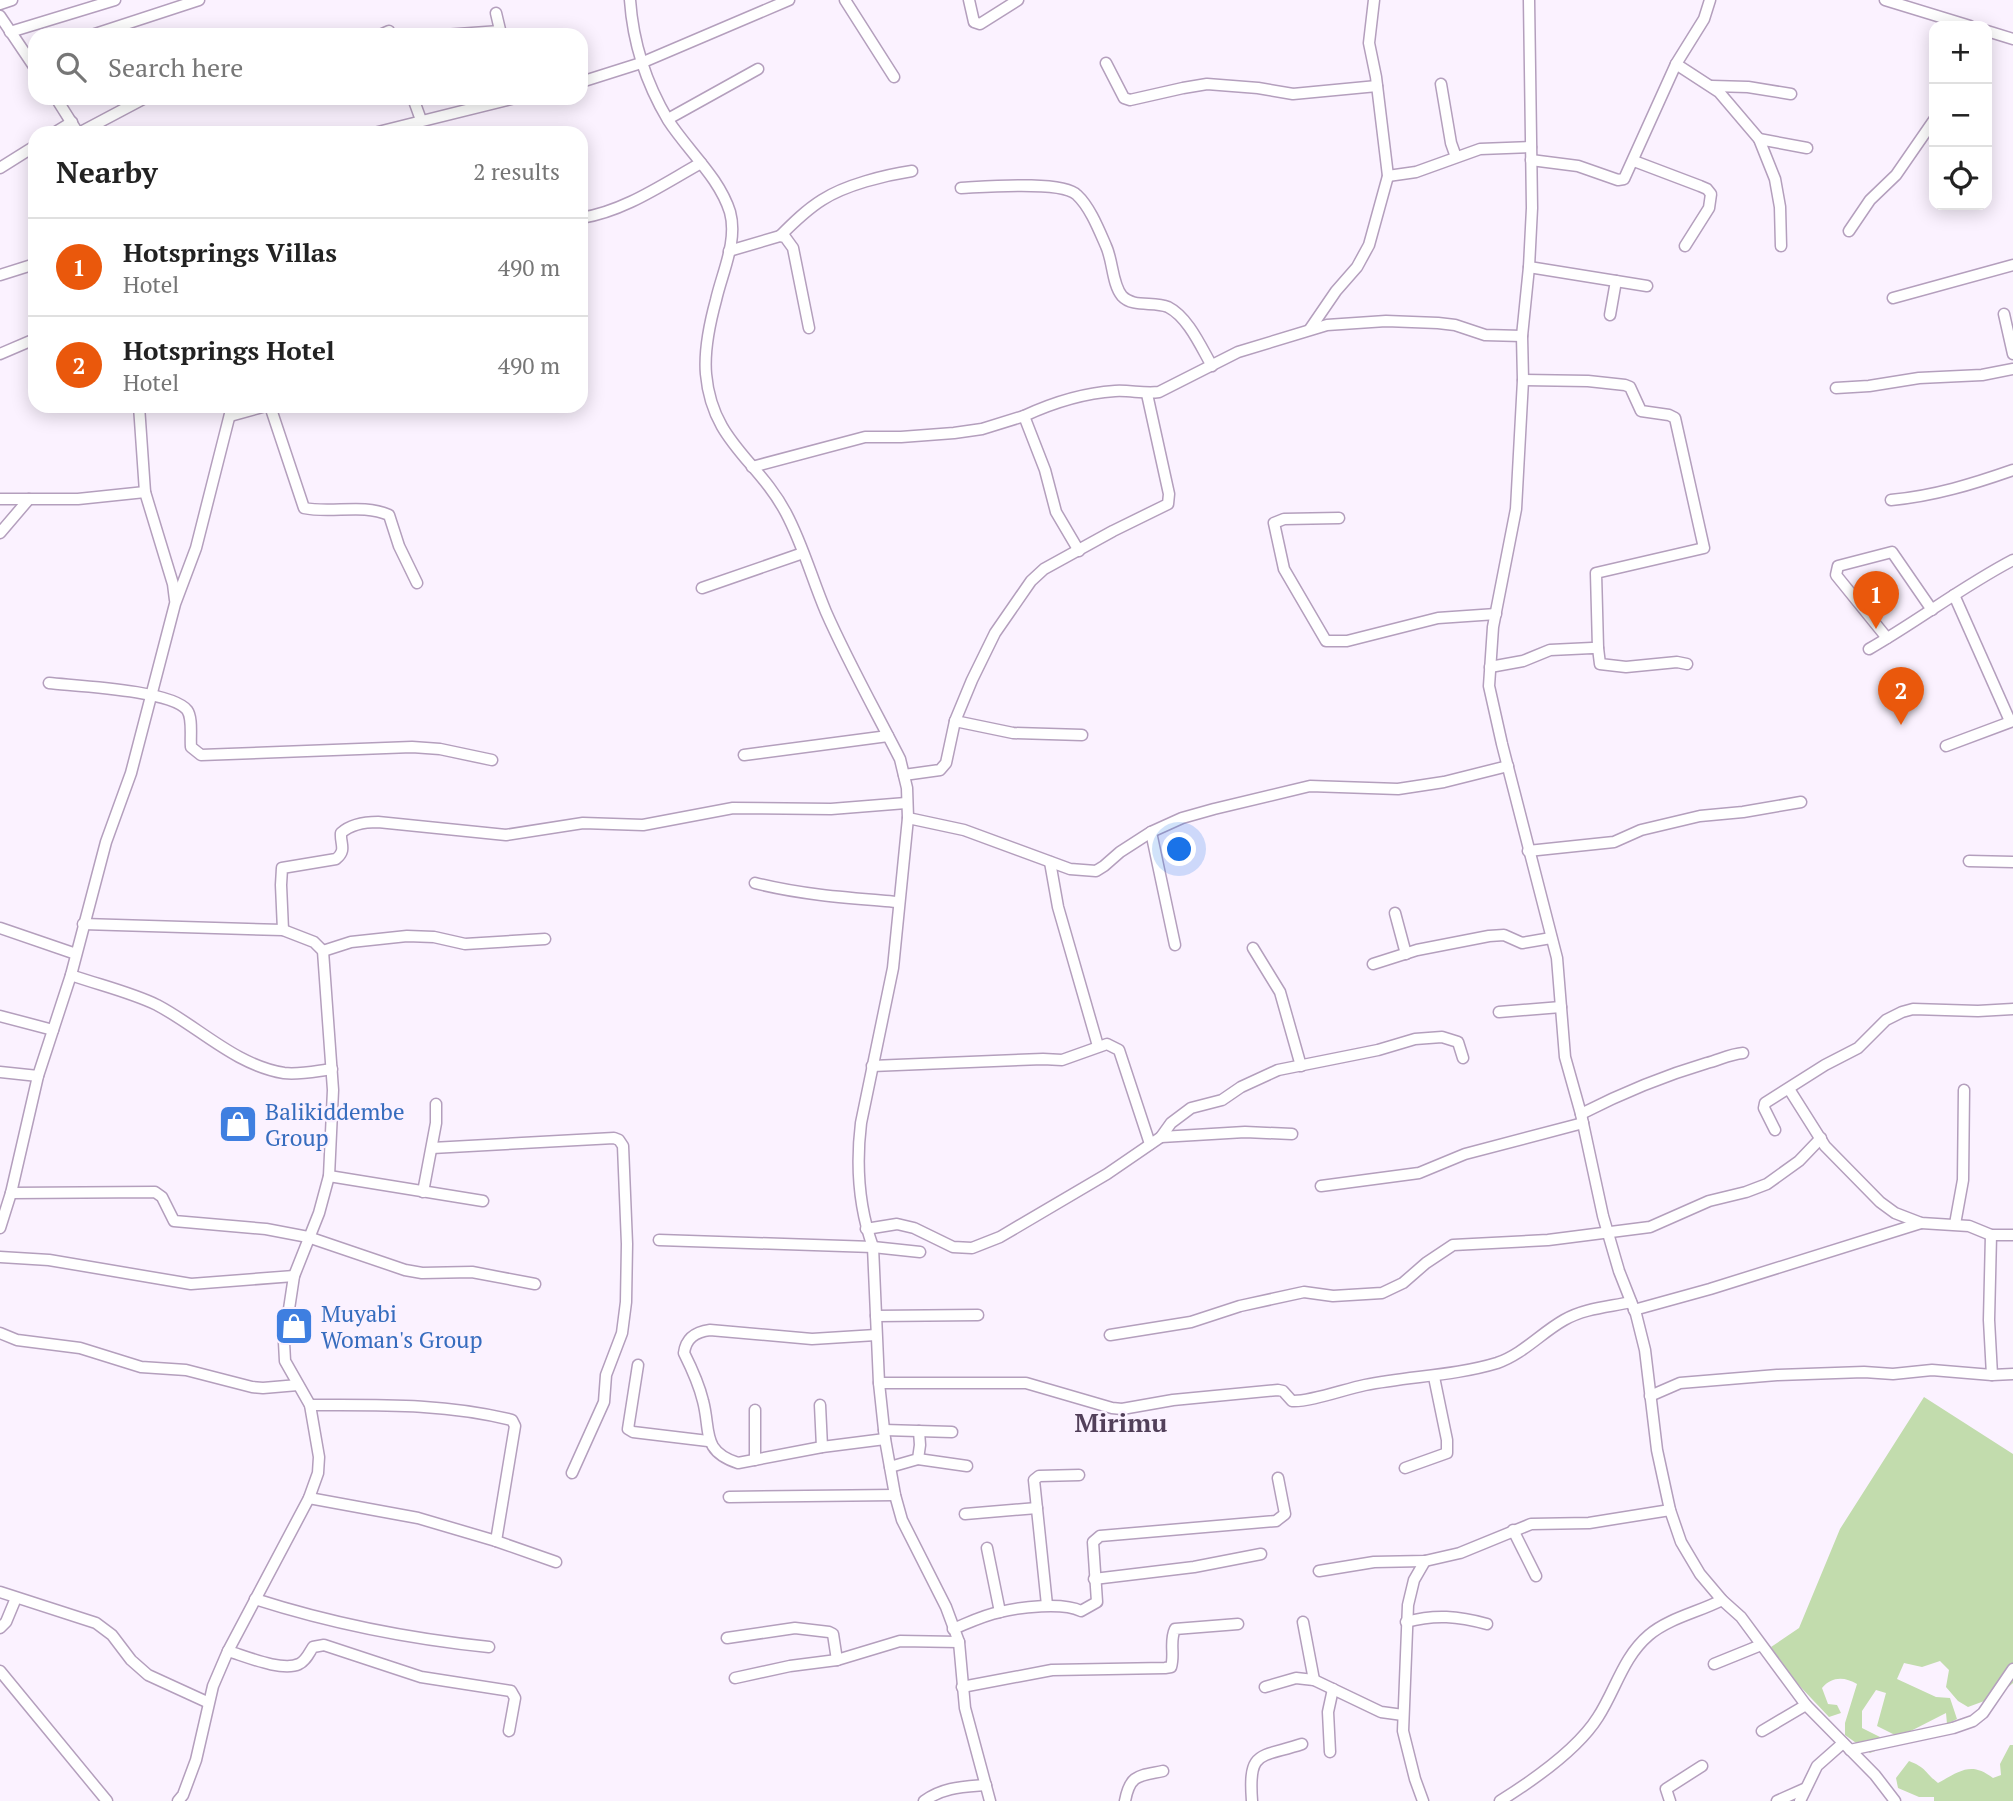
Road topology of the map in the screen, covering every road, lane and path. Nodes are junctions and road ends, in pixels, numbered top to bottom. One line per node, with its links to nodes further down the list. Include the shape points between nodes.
1 (12, 0): 13 (street)
2 (115, 0): 19 (street)
3 (199, 0): 17 (street)
4 (630, 0): 24 (street)
5 (789, 0): 24 (street)
6 (845, 0): 27 (street)
7 (969, 0): 8 (street, via 974,22 980,24)
8 (1018, 0)
9 (1374, 0): 30 (street, via 1368,34)
10 (1529, 0): 46 (street)
11 (1710, 0): 25 (street, via 1704,19)
12 (1885, 0): 16 (street)
13 (0, 4)
14 (496, 13): 18 (street)
15 (0, 16): 19 (street)
16 (1954, 21)
17 (113, 28)
18 (499, 28)
19 (10, 32): 22 (street)
20 (1992, 33): 21 (street)
21 (2013, 40)
22 (28, 52)
23 (1106, 62): 30 (street, via 1124,98 1130,100 1207,85 1293,94)
24 (641, 63): 28 (street); 37 (street)
25 (1676, 64): 31 (street); 51 (street)
26 (758, 69): 37 (street)
27 (894, 77)
28 (588, 80)
29 (1441, 83): 49 (street)
30 (1377, 86): 55 (street)
31 (1710, 86): 32 (street); 45 (street)
32 (1791, 94)
33 (61, 105): 39 (street)
34 (132, 105): 42 (street)
35 (416, 105): 38 (street)
36 (485, 105): 38 (street)
37 (668, 119): 52 (street)
38 (421, 120): 43 (street)
39 (72, 122): 40 (street); 41 (street)
40 (65, 126)
41 (75, 126)
42 (92, 126)
43 (401, 126)
44 (1929, 127): 58 (street)
45 (1759, 139): 47 (street); 61 (street, via 1775,179)
46 (1531, 147): 49 (street, via 1480,149); 50 (street)
47 (1807, 148)
48 (28, 150): 53 (street)
49 (1456, 158): 55 (street)
50 (1531, 160): 51 (street, via 1578,166 1618,180 1624,179); 65 (street)
51 (1634, 161): 60 (street, via 1711,194 1709,208)
52 (701, 163): 57 (street, via 633,201); 62 (street, via 731,216)
53 (0, 168)
54 (912, 171): 59 (street, via 889,174 825,198)
55 (1388, 176): 73 (street, via 1369,245)
56 (961, 188): 78 (street, via 1054,187 1076,193 1107,248 1120,294 1128,302 1170,308 1194,334)
57 (588, 217)
58 (1849, 231)
59 (780, 236): 62 (street); 72 (street, via 793,248)
60 (1685, 246)
61 (1781, 246)
62 (729, 251): 87 (street, via 715,303 705,373 720,426)
63 (2013, 265): 69 (street)
64 (28, 266): 66 (street)
65 (1529, 267): 67 (street); 74 (street)
66 (0, 275)
67 (1616, 281): 68 (street); 71 (street)
68 (1647, 286)
69 (1893, 298)
70 (2004, 314): 77 (street)
71 (1610, 315)
72 (809, 328)
73 (1310, 329): 74 (street, via 1399,321); 78 (street, via 1238,352)
74 (1522, 336): 80 (street)
75 (28, 342): 76 (street)
76 (0, 354)
77 (2013, 354)
78 (1212, 366): 82 (street)
79 (2013, 369): 81 (street)
80 (1523, 380): 103 (street, via 1516,509); 105 (street, via 1625,385 1640,411 1675,418 1704,547 1596,573)
81 (1836, 388)
82 (1147, 394): 86 (street, via 1110,392 1060,402); 95 (street, via 1168,505)
83 (139, 413): 89 (street)
84 (230, 413): 101 (street, via 196,548)
85 (270, 413): 98 (street, via 304,508 389,515)
86 (1024, 416): 87 (street, via 954,433 865,437); 95 (street, via 1056,512)
87 (752, 467): 96 (street, via 777,497)
88 (2013, 470): 92 (street, via 1965,487)
89 (145, 492): 91 (street); 101 (street)
90 (0, 499): 91 (street)
91 (29, 499): 94 (street)
92 (1891, 500)
93 (1339, 518): 103 (street, via 1274,523 1284,569 1326,641 1347,641 1437,618)
94 (0, 533)
95 (1079, 551): 111 (street, via 1036,575 1017,599 995,633)
96 (803, 553): 99 (street); 114 (street, via 827,614)
97 (2013, 560): 100 (street)
98 (417, 583)
99 (702, 588)
100 (1954, 595): 102 (street); 112 (street)
101 (175, 604): 110 (street)
102 (1932, 610): 104 (street); 104 (street, via 1892,552 1838,566 1836,575)
103 (1496, 614): 108 (street)
104 (1887, 638): 106 (street)
105 (1598, 648): 107 (street, via 1600,664); 108 (street, via 1550,650)
106 (1869, 649)
107 (1687, 664)
108 (1490, 667): 118 (street, via 1489,686)
109 (49, 683): 110 (street)
110 (152, 695): 117 (street, via 185,707 191,747 201,755 412,747); 131 (street)
111 (956, 720): 113 (street, via 1013,733); 119 (street, via 946,763 940,770)
112 (2012, 721): 115 (street)
113 (1082, 735)
114 (888, 736): 116 (street); 119 (street)
115 (1946, 746)
116 (744, 755)
117 (492, 760)
118 (1507, 766): 123 (street, via 1398,789 1310,786 1182,818); 124 (street)
119 (904, 775): 121 (street)
120 (1801, 802): 124 (street, via 1700,816 1641,830 1614,842)
121 (906, 803): 122 (street); 133 (street, via 831,809 733,807 643,825 583,823 506,835 362,823 341,832 343,849 336,859 282,868)
122 (908, 818): 126 (street, via 964,830); 129 (street)
123 (1151, 832): 126 (street, via 1096,871); 136 (street)
124 (1528, 851): 134 (street)
125 (1969, 861): 127 (street)
126 (1050, 862): 148 (street, via 1058,907)
127 (2013, 862)
128 (755, 883): 129 (street, via 820,896)
129 (899, 902): 151 (street, via 886,1011)
130 (1395, 913): 140 (street)
131 (83, 924): 133 (street); 139 (street)
132 (0, 928): 139 (street)
133 (284, 930): 138 (street, via 314,942)
134 (1551, 938): 140 (street, via 1522,943 1504,935 1489,936); 143 (street)
135 (545, 939): 138 (street, via 465,944 407,936 351,942)
136 (1175, 945)
137 (1253, 948): 152 (street, via 1280,992)
138 (323, 951): 153 (street)
139 (76, 954): 142 (street)
140 (1406, 954): 141 (street)
141 (1373, 964)
142 (71, 975): 147 (street); 153 (street, via 142,998 268,1068 297,1073)
143 (1561, 1007): 145 (street); 159 (street, via 1565,1056)
144 (2013, 1009): 156 (street, via 1902,1012 1886,1020 1858,1048)
145 (1499, 1012)
146 (0, 1016): 147 (street)
147 (53, 1030): 155 (street)
148 (1098, 1046): 151 (street, via 1062,1060); 164 (street, via 1107,1044 1119,1050)
149 (1743, 1053): 159 (street, via 1618,1095)
150 (1463, 1058): 152 (street, via 1455,1040 1442,1037)
151 (872, 1066): 174 (street, via 858,1150)
152 (1300, 1066): 162 (street, via 1278,1070 1222,1100 1191,1108)
153 (332, 1069): 166 (street)
154 (0, 1072): 155 (street)
155 (38, 1076): 169 (street)
156 (1789, 1089): 160 (street, via 1764,1105); 163 (street)
157 (1964, 1090): 172 (street, via 1963,1180)
158 (436, 1104): 165 (street)
159 (1582, 1118): 167 (street, via 1419,1173); 175 (street)
160 (1775, 1130)
161 (1292, 1134): 162 (street)
162 (1161, 1137): 164 (street)
163 (1821, 1138): 171 (street, via 1880,1202); 175 (street, via 1768,1184 1709,1201 1650,1227)
164 (1150, 1144): 174 (street, via 1000,1237 972,1248 953,1247 897,1224)
165 (432, 1147): 168 (street); 211 (street, via 614,1138 623,1146 627,1244 622,1333 606,1375 604,1402)
166 (329, 1176): 168 (street); 178 (street)
167 (1321, 1186)
168 (423, 1192): 170 (street)
169 (11, 1193): 173 (street); 178 (street, via 155,1192 174,1221)
170 (483, 1201)
171 (1921, 1223): 172 (street); 185 (street, via 1710,1289)
172 (1955, 1224): 176 (street)
173 (0, 1228)
174 (866, 1229): 180 (street)
175 (1607, 1232): 185 (street); 190 (street, via 1454,1245 1382,1293 1333,1296 1304,1292 1191,1322)
176 (1991, 1235): 177 (street); 193 (street)
177 (2013, 1235)
178 (308, 1237): 183 (street); 184 (street, via 405,1270 472,1272)
179 (659, 1240): 180 (street)
180 (873, 1247): 181 (street); 187 (street)
181 (920, 1252)
182 (0, 1257): 183 (street, via 49,1260 191,1284)
183 (294, 1276): 196 (street, via 284,1342 285,1361)
184 (535, 1283)
185 (1633, 1306): 194 (street, via 1587,1310 1497,1363); 197 (street, via 1645,1350)
186 (978, 1315): 187 (street)
187 (876, 1316): 189 (street)
188 (0, 1333): 196 (street, via 17,1340 80,1348 141,1367 186,1370 251,1387)
189 (876, 1335): 195 (street); 204 (street, via 812,1339 698,1332 685,1345 684,1353 704,1402)
190 (1110, 1335)
191 (638, 1365): 204 (street, via 628,1429)
192 (2013, 1374): 193 (street)
193 (1992, 1375): 197 (street, via 1932,1370 1777,1375 1680,1383)
194 (1434, 1377): 195 (street, via 1373,1383 1306,1401 1292,1401 1279,1390 1122,1409 1026,1383); 210 (street, via 1447,1453)
195 (879, 1383): 203 (street)
196 (298, 1385): 198 (street)
197 (1650, 1396): 218 (street)
198 (310, 1405): 216 (street, via 319,1457); 221 (street, via 413,1405 512,1420 515,1426)
199 (820, 1405): 205 (street)
200 (755, 1410): 207 (street)
201 (919, 1432): 202 (street); 203 (street); 206 (street)
202 (952, 1432)
203 (884, 1434): 205 (street); 209 (street)
204 (708, 1441): 207 (street, via 727,1460)
205 (822, 1447): 207 (street)
206 (918, 1459): 208 (street); 209 (street)
207 (755, 1460)
208 (967, 1466)
209 (890, 1467): 214 (street)
210 (1405, 1468)
211 (572, 1473)
212 (1079, 1475): 217 (street, via 1036,1477)
213 (1279, 1478): 228 (street, via 1285,1514 1276,1521 1100,1536 1093,1542)
214 (895, 1495): 215 (street); 240 (street, via 902,1520)
215 (729, 1497)
216 (309, 1498): 221 (street, via 418,1518); 231 (street)
217 (1037, 1508): 219 (street); 233 (street)
218 (1670, 1510): 220 (street, via 1590,1523 1531,1524); 232 (street, via 1681,1542)
219 (965, 1514)
220 (1513, 1530): 224 (street, via 1460,1553); 227 (street)
221 (496, 1541): 225 (street)
222 (987, 1548): 234 (street)
223 (1261, 1554): 228 (street)
224 (1425, 1561): 226 (street, via 1374,1562); 236 (street, via 1414,1580)
225 (556, 1562)
226 (1319, 1571)
227 (1536, 1576)
228 (1094, 1579): 233 (street, via 1097,1602 1081,1611 1069,1605)
229 (0, 1592): 230 (street)
230 (16, 1598): 239 (street); 255 (street, via 96,1623 148,1675)
231 (255, 1599): 244 (street, via 414,1637); 245 (street)
232 (1722, 1600): 243 (street); 274 (street, via 1652,1632 1628,1658 1589,1731)
233 (1047, 1605): 234 (street)
234 (1000, 1612): 240 (street)
235 (1303, 1622): 251 (street)
236 (1406, 1622): 237 (street, via 1450,1615); 257 (street)
237 (1487, 1623)
238 (1238, 1624): 252 (street, via 1175,1629 1171,1667 1052,1670)
239 (0, 1629)
240 (953, 1629): 242 (street)
241 (727, 1638): 246 (street, via 795,1628 829,1632)
242 (959, 1642): 246 (street, via 900,1641); 252 (street)
243 (1761, 1645): 247 (street); 256 (street)
244 (489, 1647)
245 (228, 1651): 255 (street); 258 (street, via 291,1666 304,1661 313,1647 324,1644 421,1677 511,1690)
246 (837, 1660): 250 (street)
247 (1714, 1664)
248 (2013, 1669): 261 (street, via 1973,1721)
249 (0, 1671): 268 (street)
250 (735, 1678)
251 (1314, 1680): 253 (street, via 1296,1678); 254 (street)
252 (962, 1687): 265 (street)
253 (1265, 1687)
254 (1333, 1689): 257 (street, via 1381,1712); 262 (street, via 1328,1712)
255 (208, 1702): 267 (street)
256 (1806, 1705): 259 (street); 261 (street)
257 (1403, 1715): 273 (street, via 1403,1731)
258 (509, 1731)
259 (1762, 1731)
260 (1302, 1744): 272 (street, via 1266,1753 1257,1760 1250,1776)
261 (1847, 1746): 266 (street, via 1817,1766); 278 (street)
262 (1330, 1752)
263 (1702, 1766): 275 (street, via 1666,1789)
264 (1163, 1771): 271 (street, via 1136,1777)
265 (986, 1784): 269 (street, via 948,1788); 270 (street)
266 (1804, 1789): 276 (street); 277 (street)
267 (185, 1799)
268 (107, 1801)
269 (924, 1801)
270 (990, 1801)
271 (1125, 1801)
272 (1252, 1801)
273 (1423, 1801)
274 (1500, 1801)
275 (1670, 1801)
276 (1777, 1801)
277 (1800, 1801)
278 (1895, 1801)

